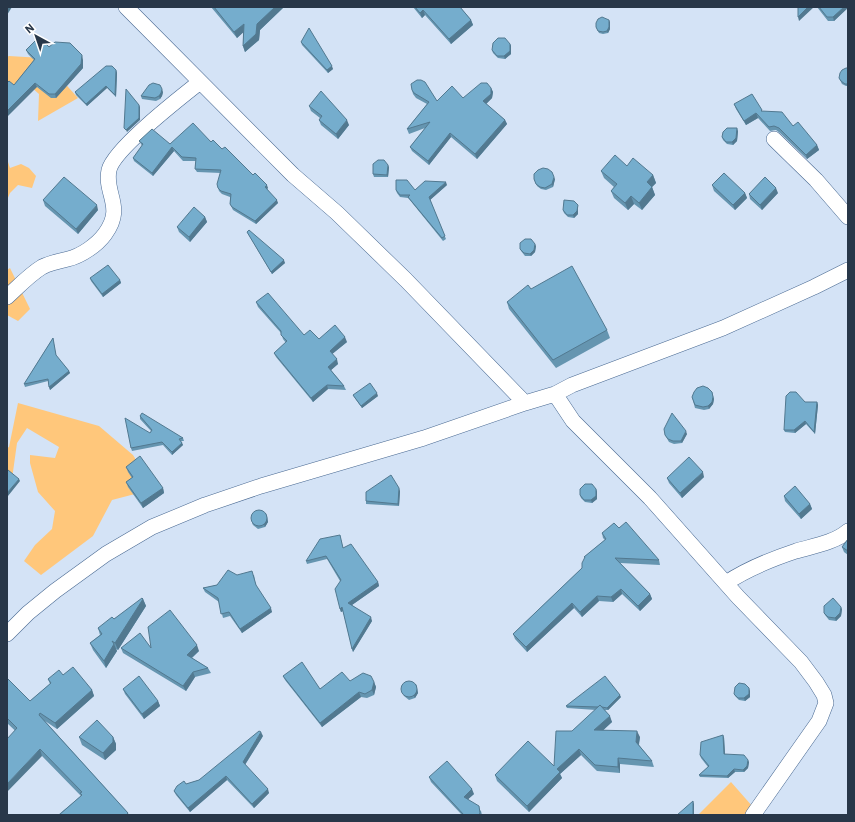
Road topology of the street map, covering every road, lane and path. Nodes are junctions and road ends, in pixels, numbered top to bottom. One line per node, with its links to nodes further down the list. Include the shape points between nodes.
1 (126, 7): 2 (street)
2 (200, 82): 6 (street, via 137,136 112,162 108,182 115,212 104,236 80,254 42,267); 8 (street, via 293,175 337,213 411,286)
3 (774, 139): 4 (street, via 816,180)
4 (848, 218)
5 (848, 270): 7 (street, via 723,328)
6 (7, 297)
7 (555, 394): 8 (street); 10 (street, via 573,421 650,498)
8 (525, 403): 11 (street, via 424,438 261,486 152,527 106,554 55,590)
9 (848, 532): 10 (street, via 830,541 774,559)
10 (726, 583): 12 (street, via 801,662 822,690 826,703 819,721)
11 (7, 634)
12 (753, 815)

